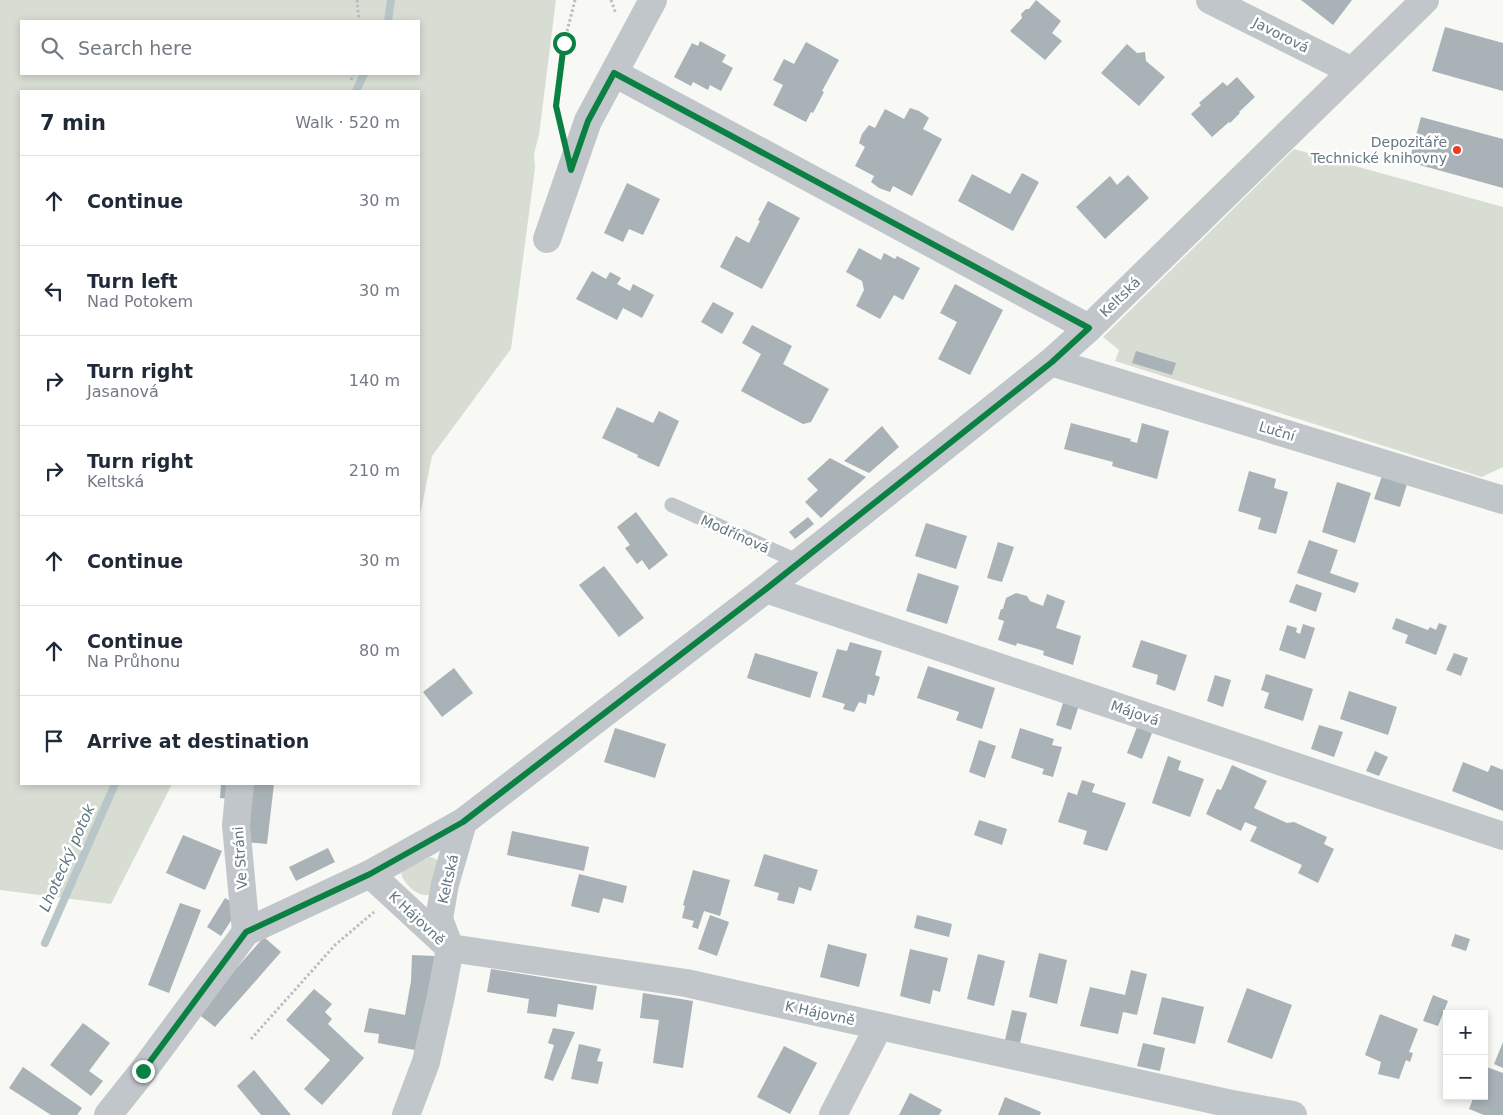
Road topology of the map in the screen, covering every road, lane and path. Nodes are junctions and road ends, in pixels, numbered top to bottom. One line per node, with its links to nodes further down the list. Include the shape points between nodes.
1 (357, 0): 6 (path)
2 (575, 0): 11 (path, via 564,43 557,97)
3 (653, 0): 8 (street)
4 (1210, 0): 7 (street, Javorová)
5 (1425, 0): 7 (street, Keltská)
6 (359, 20)
7 (1352, 71): 13 (street, Keltská)
8 (614, 73): 12 (street, via 588,121); 13 (street)
9 (352, 75): 10 (path)
10 (351, 80)
11 (560, 124)
12 (547, 239)
13 (1089, 328): 14 (street, Keltská)
14 (1052, 362): 15 (street, Luční); 17 (street, Keltská)
15 (1503, 500)
16 (672, 505): 17 (lane, Modřínová)
17 (799, 562): 18 (street, Keltská)
18 (766, 589): 20 (street, Keltská); 21 (street, Májová)
19 (240, 785): 24 (street, Ve Stráni, via 236,825)
20 (463, 822): 22 (street); 25 (street, Keltská, via 445,884 439,919)
21 (1503, 836)
22 (370, 874): 23 (street, K Hájovně); 24 (street)
23 (394, 896): 25 (street, K Hájovně); 27 (path, via 335,945)
24 (246, 932): 29 (street)
25 (450, 948): 26 (street, K Hájovně, via 686,983); 30 (street, via 426,1062)
26 (879, 1026): 28 (street, K Hájovně); 31 (street)
27 (251, 1039)
28 (1224, 1109): 32 (street, K Hájovně)
29 (108, 1115)
30 (406, 1115)
31 (833, 1115)
32 (1293, 1115)

